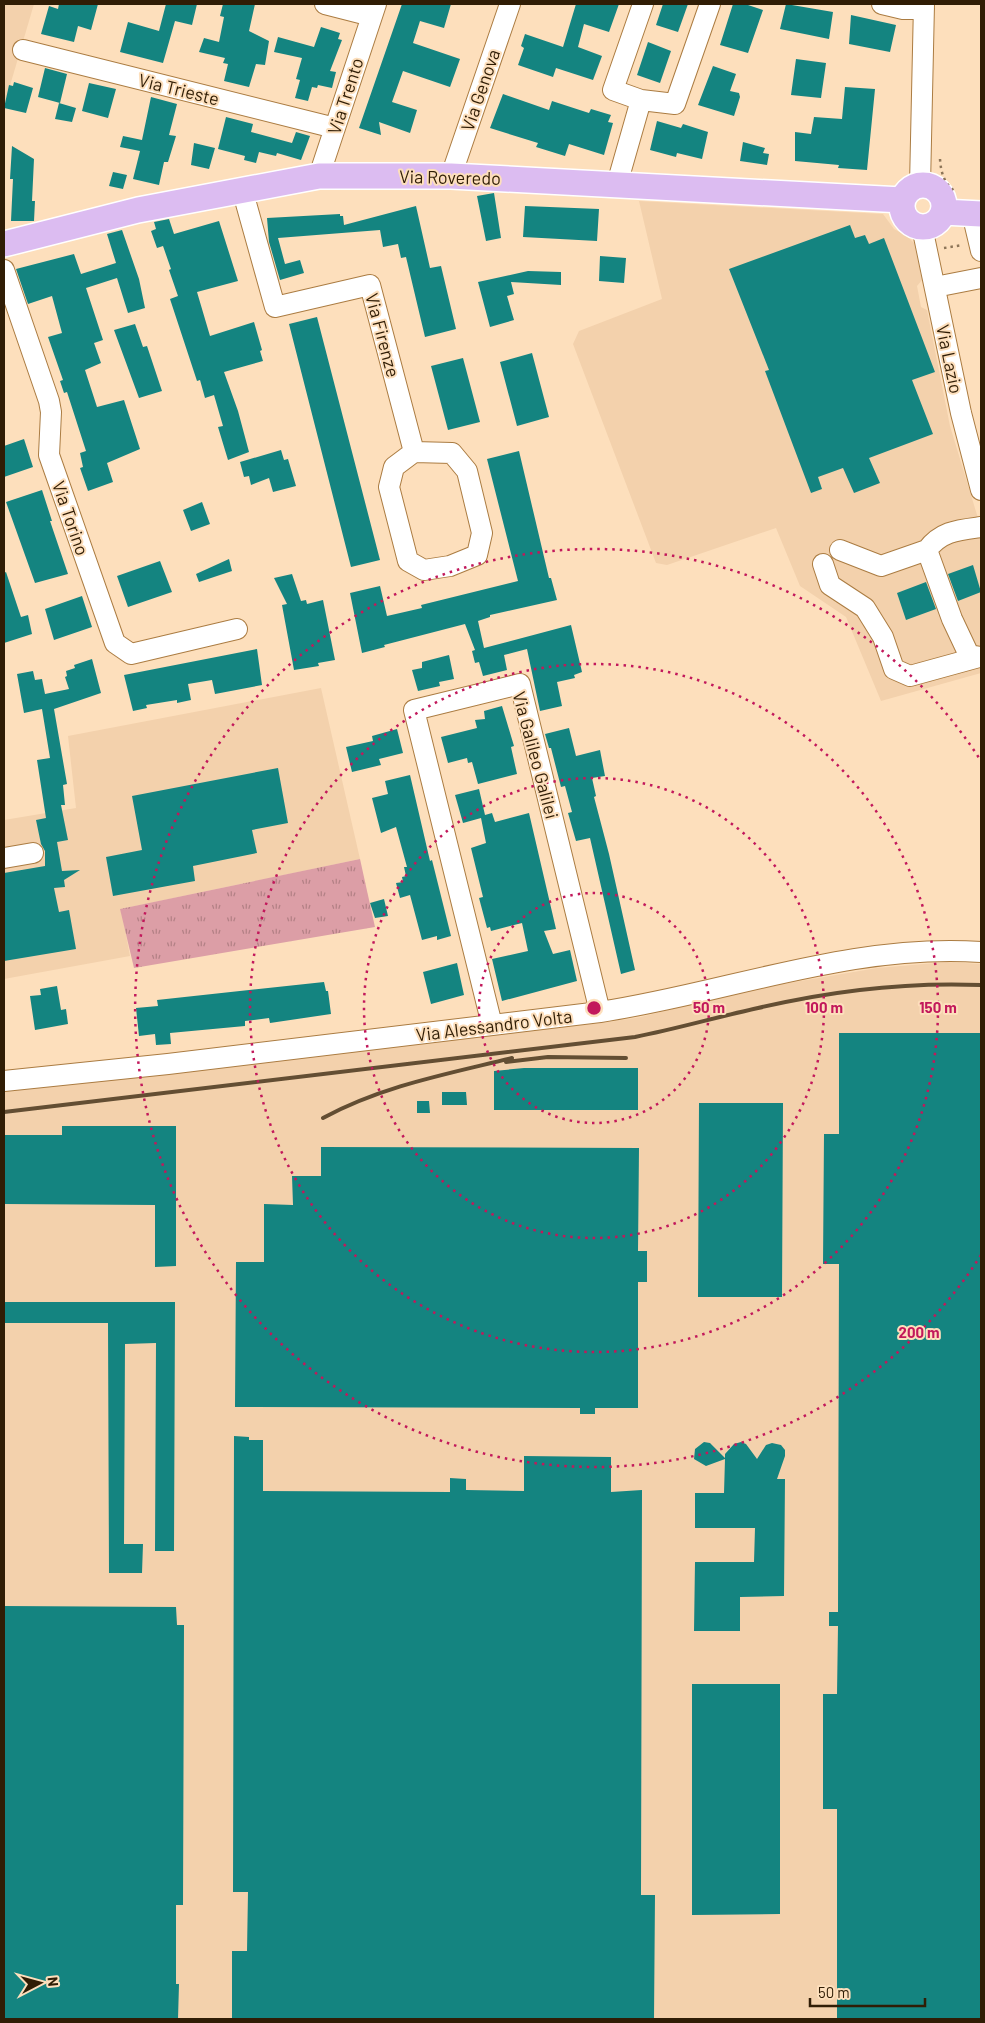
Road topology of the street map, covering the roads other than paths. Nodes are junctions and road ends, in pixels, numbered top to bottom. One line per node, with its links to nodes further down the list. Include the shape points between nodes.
1 (325, 4): 7 (street, Via Trento)
2 (510, 4): 12 (street, Via Genova)
3 (643, 4): 9 (street, via 613,90)
4 (710, 4): 9 (street, via 675,104)
5 (882, 4): 6 (street, via 903,8)
6 (924, 6): 15 (street)
7 (374, 10): 10 (street, Via Trento)
8 (23, 50): 10 (street, Via Trieste)
9 (642, 100): 13 (street)
10 (335, 128): 11 (street, Via Trento)
11 (319, 176): 12 (main road, Via Roveredo); 14 (main road, Via Roveredo)
12 (451, 176): 13 (main road, Via Roveredo)
13 (617, 184): 15 (main road, Via Roveredo)
14 (242, 189): 18 (main road, Via Roveredo, via 138,210); 23 (street, Via Firenze, via 275,307 370,285)
15 (911, 192): 16 (main road, via 933,187 942,197); 17 (main road, via 903,213 910,223)
16 (964, 208): 17 (main road); 19 (street)
17 (922, 227): 22 (street, Via Lazio)
18 (4, 244)
19 (977, 247)
20 (4, 270): 29 (street, Via Torino, via 49,401 49,454 115,643 131,654)
21 (981, 278): 22 (street)
22 (935, 287): 24 (street, Via Lazio)
23 (414, 452): 23 (street, via 394,467 389,487 408,561 424,570 450,566 477,555 482,532 467,470 452,453)
24 (981, 490)
25 (981, 527): 27 (street, via 936,538)
26 (840, 550): 27 (street, via 881,566)
27 (927, 550): 30 (street, via 969,655)
28 (823, 564): 30 (street, via 830,585 865,608 883,637 894,669 910,676)
29 (238, 629)
30 (980, 657)
31 (33, 854): 32 (street)
32 (4, 858)
33 (981, 952): 34 (street, Via Alessandro Volta, via 901,954 830,964 642,1006)
34 (600, 1012): 35 (street, Via Alessandro Volta); 35 (street, Via Galileo Galilei, via 520,684 414,710)
35 (492, 1025): 36 (street, Via Alessandro Volta)
36 (4, 1081)

